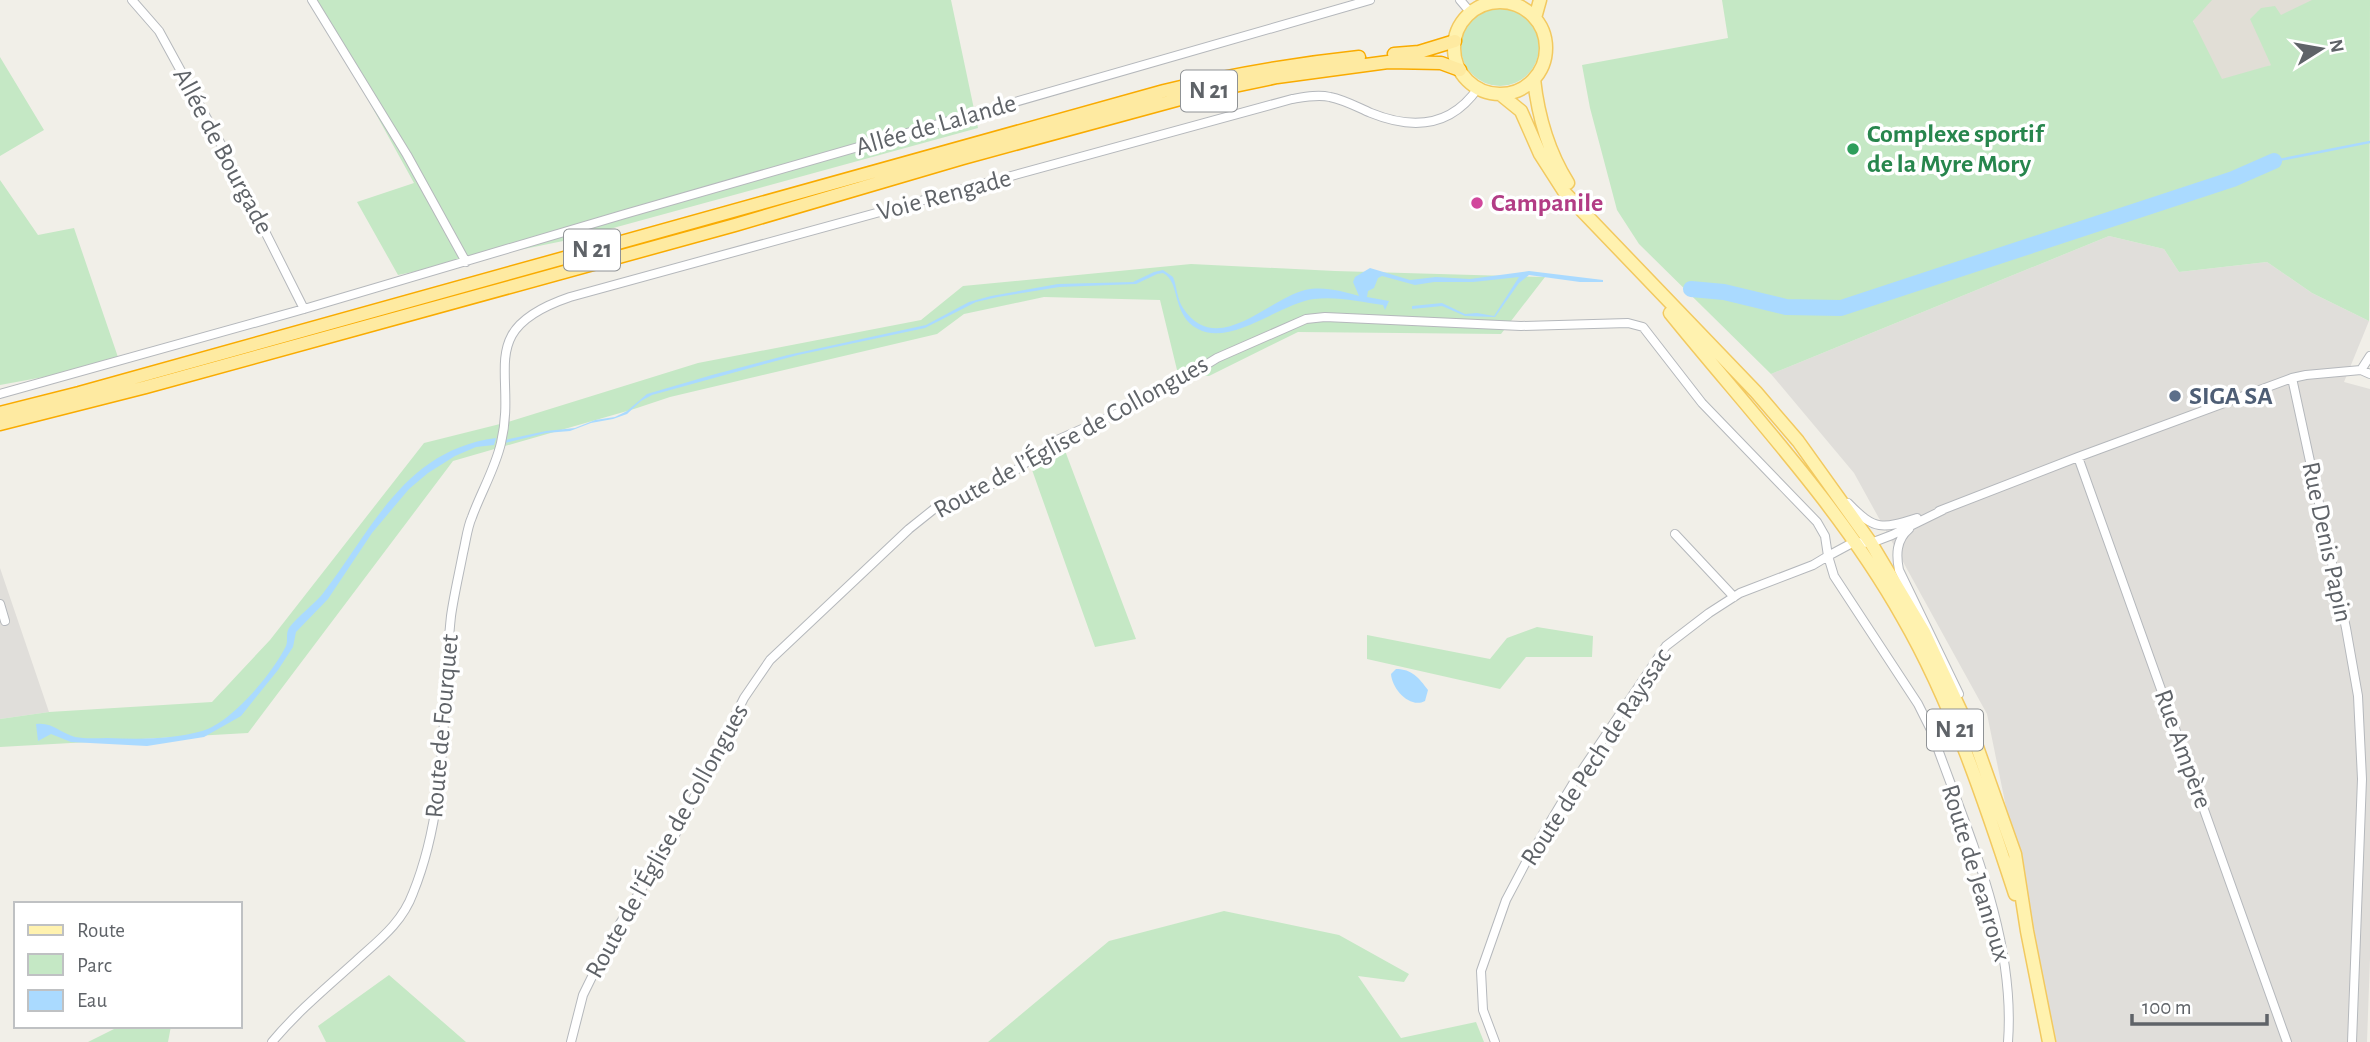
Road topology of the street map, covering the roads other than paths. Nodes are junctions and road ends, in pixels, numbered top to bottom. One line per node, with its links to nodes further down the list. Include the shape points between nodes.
1 (132, 0): 17 (street, Allée de Bourgade, via 166,43)
2 (312, 0): 16 (street)
3 (1370, 0): 16 (street, Allée de Lalande)
4 (1460, 0): 7 (street)
5 (1540, 0): 8 (main road)
6 (1514, 2): 7 (main road, via 1488,3); 8 (main road)
7 (1471, 13): 9 (main road)
8 (1535, 18): 11 (main road, via 1546,54)
9 (1455, 41): 10 (main road); 25 (highway, N 21, via 1419,52 1290,65 1191,84)
10 (1460, 70): 12 (main road); 26 (highway, N 21, via 1434,62 1388,62 1206,92)
11 (1534, 79): 13 (main road); 14 (main road, N 21, via 1546,137 1559,169)
12 (1479, 88): 13 (main road); 20 (street, Voie Rengade, via 1448,116 1408,123 1327,96 1292,99 562,300 522,321)
13 (1500, 94): 14 (main road, N 21, via 1521,111 1552,174)
14 (1590, 219): 15 (main road, N 21)
15 (1629, 261): 28 (main road, N 21, via 1756,392); 31 (main road, N 21)
16 (466, 262): 17 (street, Allée de Lalande)
17 (304, 309): 24 (street, Allée de Lalande)
18 (1643, 327): 33 (street, Route de Jeanroux, via 1702,403 1817,522); 40 (street, Route de l’Église de Collongues, via 1618,322 1521,326 1307,318 1217,358 1154,397 1055,441 1004,479 934,509 770,660 744,698 675,835 611,938 583,995)
19 (2370, 356): 21 (street)
20 (504, 357): 39 (street, Route de Fourquet, via 503,432 471,519 451,615 435,822 413,894 398,923)
21 (2361, 370): 22 (street); 23 (street)
22 (2370, 374)
23 (2292, 378): 27 (street); 45 (street, Rue Denis Papin, via 2358,696 2362,779)
24 (0, 394)
25 (0, 413)
26 (0, 424)
27 (2078, 457): 29 (street); 44 (street, Rue Ampère)
28 (1831, 486): 29 (street, via 1876,525 1889,527); 32 (main road, N 21)
29 (1943, 510): 32 (street); 37 (street, via 1904,533 1897,560 1955,683)
30 (1675, 534): 34 (street)
31 (1854, 542): 32 (street); 33 (street); 38 (main road, N 21, via 1923,654 1970,765)
32 (1871, 543): 37 (main road, N 21, via 1924,632)
33 (1828, 555): 34 (street, Route de Pech de Rayssac); 42 (street, Route de Jeanroux, via 1834,576 1931,730 1997,922 2006,969)
34 (1734, 597): 41 (street, Route de Pech de Rayssac, via 1666,646 1525,864 1497,922 1481,971 1483,1010)
35 (0, 604): 36 (street)
36 (5, 621)
37 (1959, 704): 38 (main road, N 21, via 2015,854)
38 (2027, 932): 43 (main road, N 21)
39 (272, 1042)
40 (570, 1042)
41 (1495, 1042)
42 (2008, 1042)
43 (2049, 1042)
44 (2287, 1042)
45 (2352, 1042)

